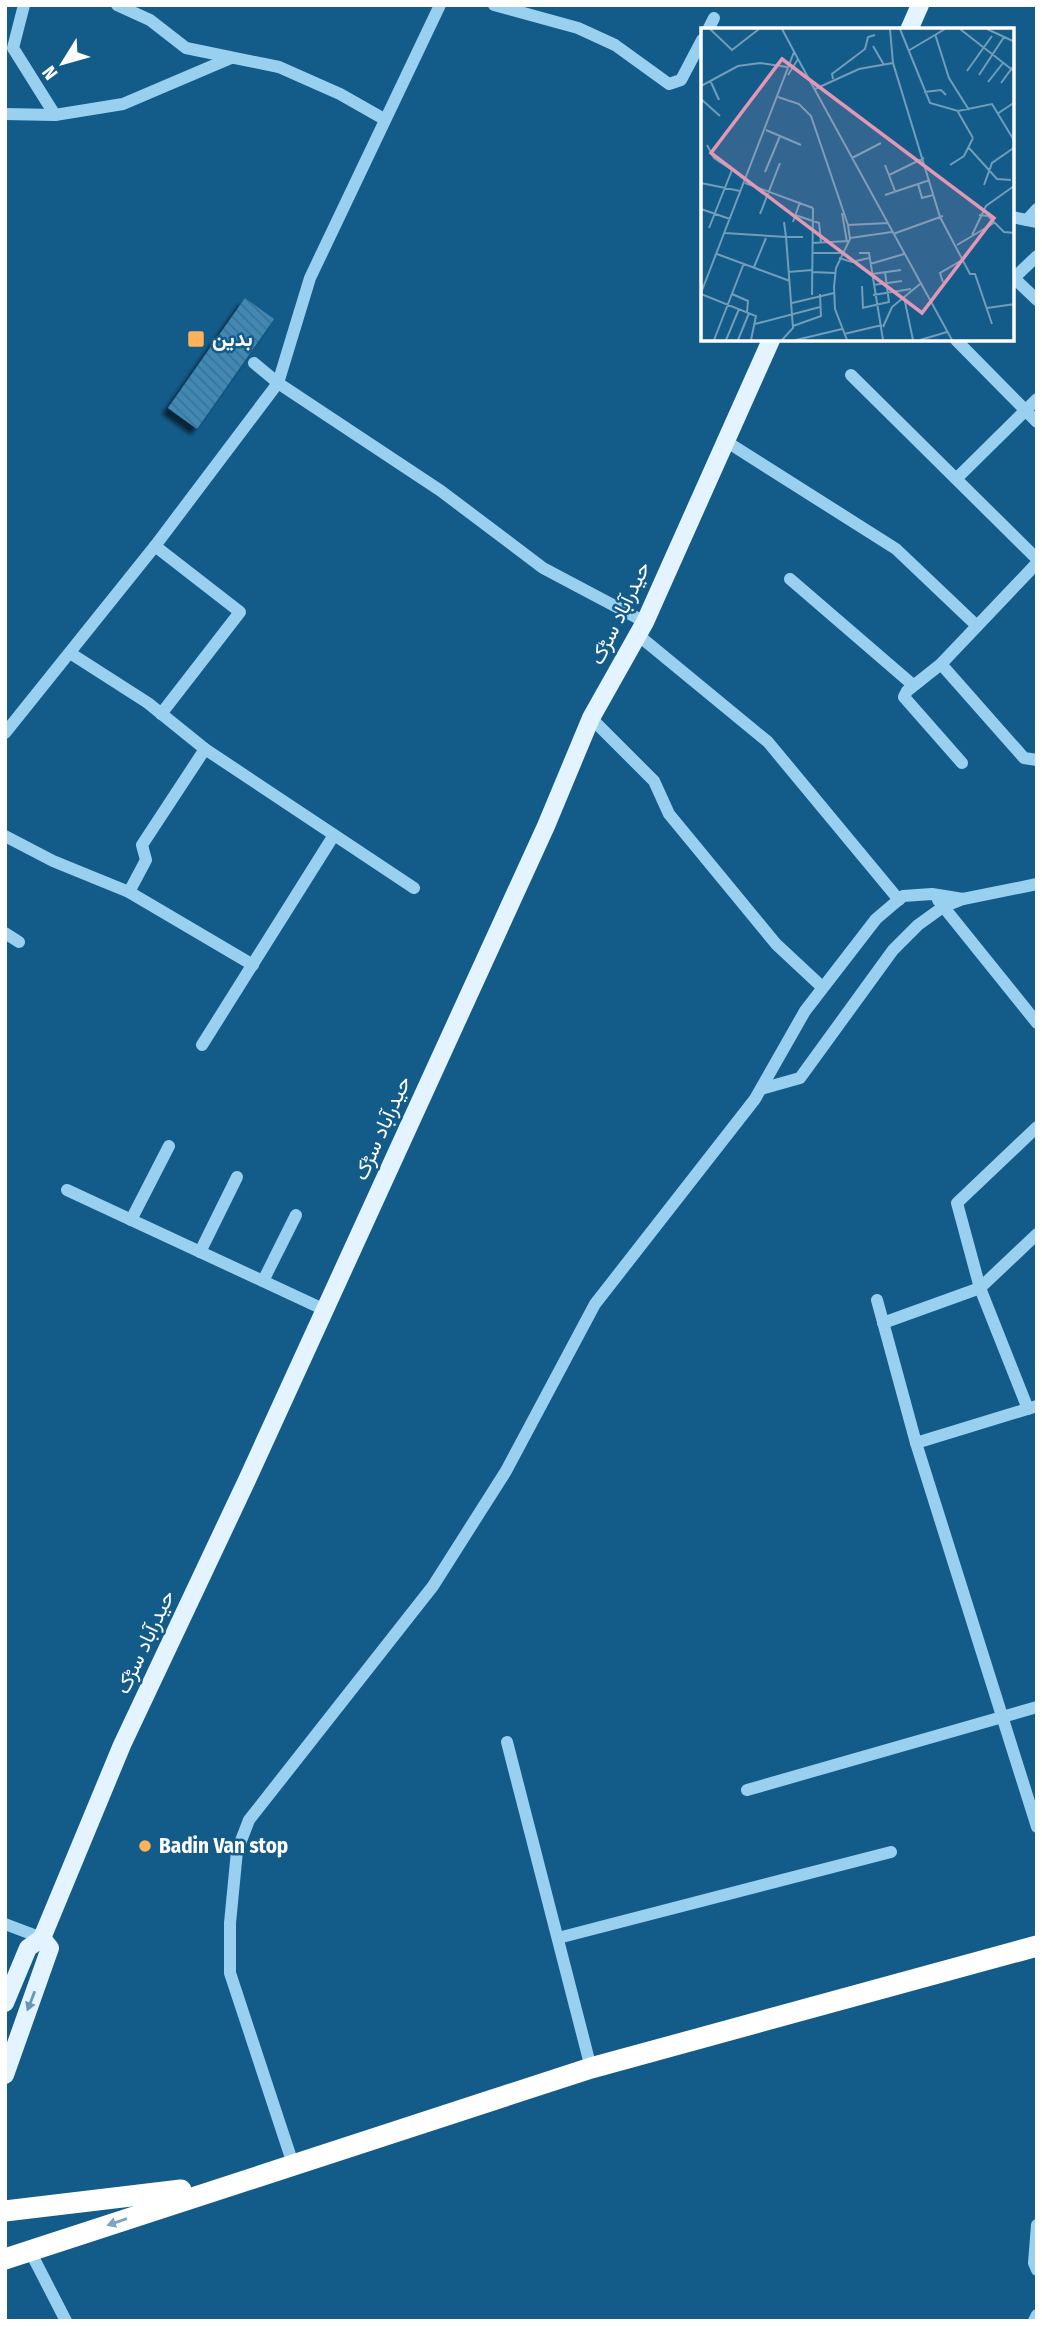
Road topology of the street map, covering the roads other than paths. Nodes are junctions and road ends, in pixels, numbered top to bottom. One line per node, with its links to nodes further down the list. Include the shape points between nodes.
1 (24, 5): 10 (street, via 13,48)
2 (117, 5): 8 (street, via 150,20 186,48)
3 (440, 5): 11 (street)
4 (494, 5): 7 (street, via 578,28 615,45 669,84 681,80)
5 (920, 5): 6 (main road)
6 (910, 28)
7 (701, 42)
8 (232, 58): 10 (street, via 123,104); 11 (street, via 279,67)
9 (5, 114): 10 (street)
10 (55, 115)
11 (384, 118): 23 (street, via 310,278)
12 (1037, 209): 14 (street)
13 (1014, 217): 14 (street)
14 (1032, 221)
15 (1037, 256): 16 (street)
16 (1014, 277)
17 (1014, 279): 18 (street)
18 (1037, 300)
19 (771, 341): 27 (main road, حیدرآباد سڑک)
20 (957, 341): 25 (street)
21 (254, 363): 23 (street)
22 (851, 375): 28 (street)
23 (278, 383): 29 (street); 33 (street, via 440,491 543,568)
24 (1037, 399): 25 (street)
25 (1025, 410): 26 (street); 28 (street)
26 (1037, 422)
27 (724, 440): 32 (street, via 896,549); 33 (main road, حیدرآباد سڑک)
28 (957, 478): 30 (street)
29 (155, 547): 34 (street); 37 (street, via 240,612)
30 (1037, 561): 32 (street)
31 (790, 579): 36 (street)
32 (976, 626): 35 (street)
33 (641, 628): 38 (main road, حیدرآباد سڑک); 50 (street, via 768,742)
34 (70, 653): 37 (street); 39 (street)
35 (941, 663): 36 (street); 41 (street, via 1024,758)
36 (913, 685): 42 (street, via 904,697)
37 (161, 714): 40 (street)
38 (592, 718): 55 (street, via 654,781 669,814 776,944); 70 (main road, حیدرآباد سڑک)
39 (5, 733)
40 (205, 749): 44 (street); 47 (street, via 142,845 146,860)
41 (1037, 760)
42 (962, 763)
43 (5, 835): 47 (street, via 53,861)
44 (334, 835): 46 (street); 54 (street)
45 (1037, 884): 49 (street)
46 (414, 888)
47 (129, 892): 54 (street)
48 (932, 894): 49 (street); 50 (street); 51 (street)
49 (963, 899): 51 (street)
50 (898, 900): 55 (street, via 876,919)
51 (943, 906): 56 (street); 58 (street, via 893,950 800,1078)
52 (5, 933): 53 (street)
53 (19, 942)
54 (253, 965): 57 (street)
55 (821, 986): 58 (street)
56 (1037, 1023)
57 (202, 1045)
58 (761, 1089): 87 (street, via 595,1304 506,1471 433,1586 249,1820 237,1851 230,1973)
59 (1037, 1127): 68 (street, via 957,1203)
60 (169, 1146): 64 (street)
61 (237, 1177): 66 (street)
62 (67, 1190): 64 (street)
63 (296, 1215): 67 (street)
64 (131, 1220): 66 (street)
65 (1037, 1234): 68 (street)
66 (200, 1252): 67 (street)
67 (263, 1281): 70 (street)
68 (980, 1288): 71 (street); 72 (street)
69 (877, 1300): 71 (street)
70 (325, 1310): 81 (main road, حیدرآباد سڑک, via 122,1745)
71 (883, 1323): 73 (street)
72 (1032, 1407): 73 (street)
73 (916, 1443): 75 (street)
74 (1037, 1707): 75 (street)
75 (1002, 1717): 77 (street); 78 (street)
76 (507, 1742): 82 (street)
77 (747, 1790)
78 (1037, 1827)
79 (891, 1852): 82 (street)
80 (5, 1924): 81 (street)
81 (42, 1938): 84 (main road, حیدرآباد سڑک, via 28,1948); 86 (main road, حیدرآباد سڑک, one-way to 86, via 50,1948)
82 (558, 1938): 85 (street)
83 (1037, 1946): 85 (highway)
84 (5, 2003)
85 (591, 2068): 87 (highway)
86 (5, 2075)
87 (294, 2167): 88 (highway)
88 (228, 2184): 89 (highway); 91 (highway, one-way to 91)
89 (5, 2211)
90 (1037, 2225): 93 (street)
91 (30, 2251): 92 (highway); 95 (street)
92 (5, 2259)
93 (1037, 2270)
94 (1037, 2315): 96 (street)
95 (66, 2321)
96 (1034, 2321)

